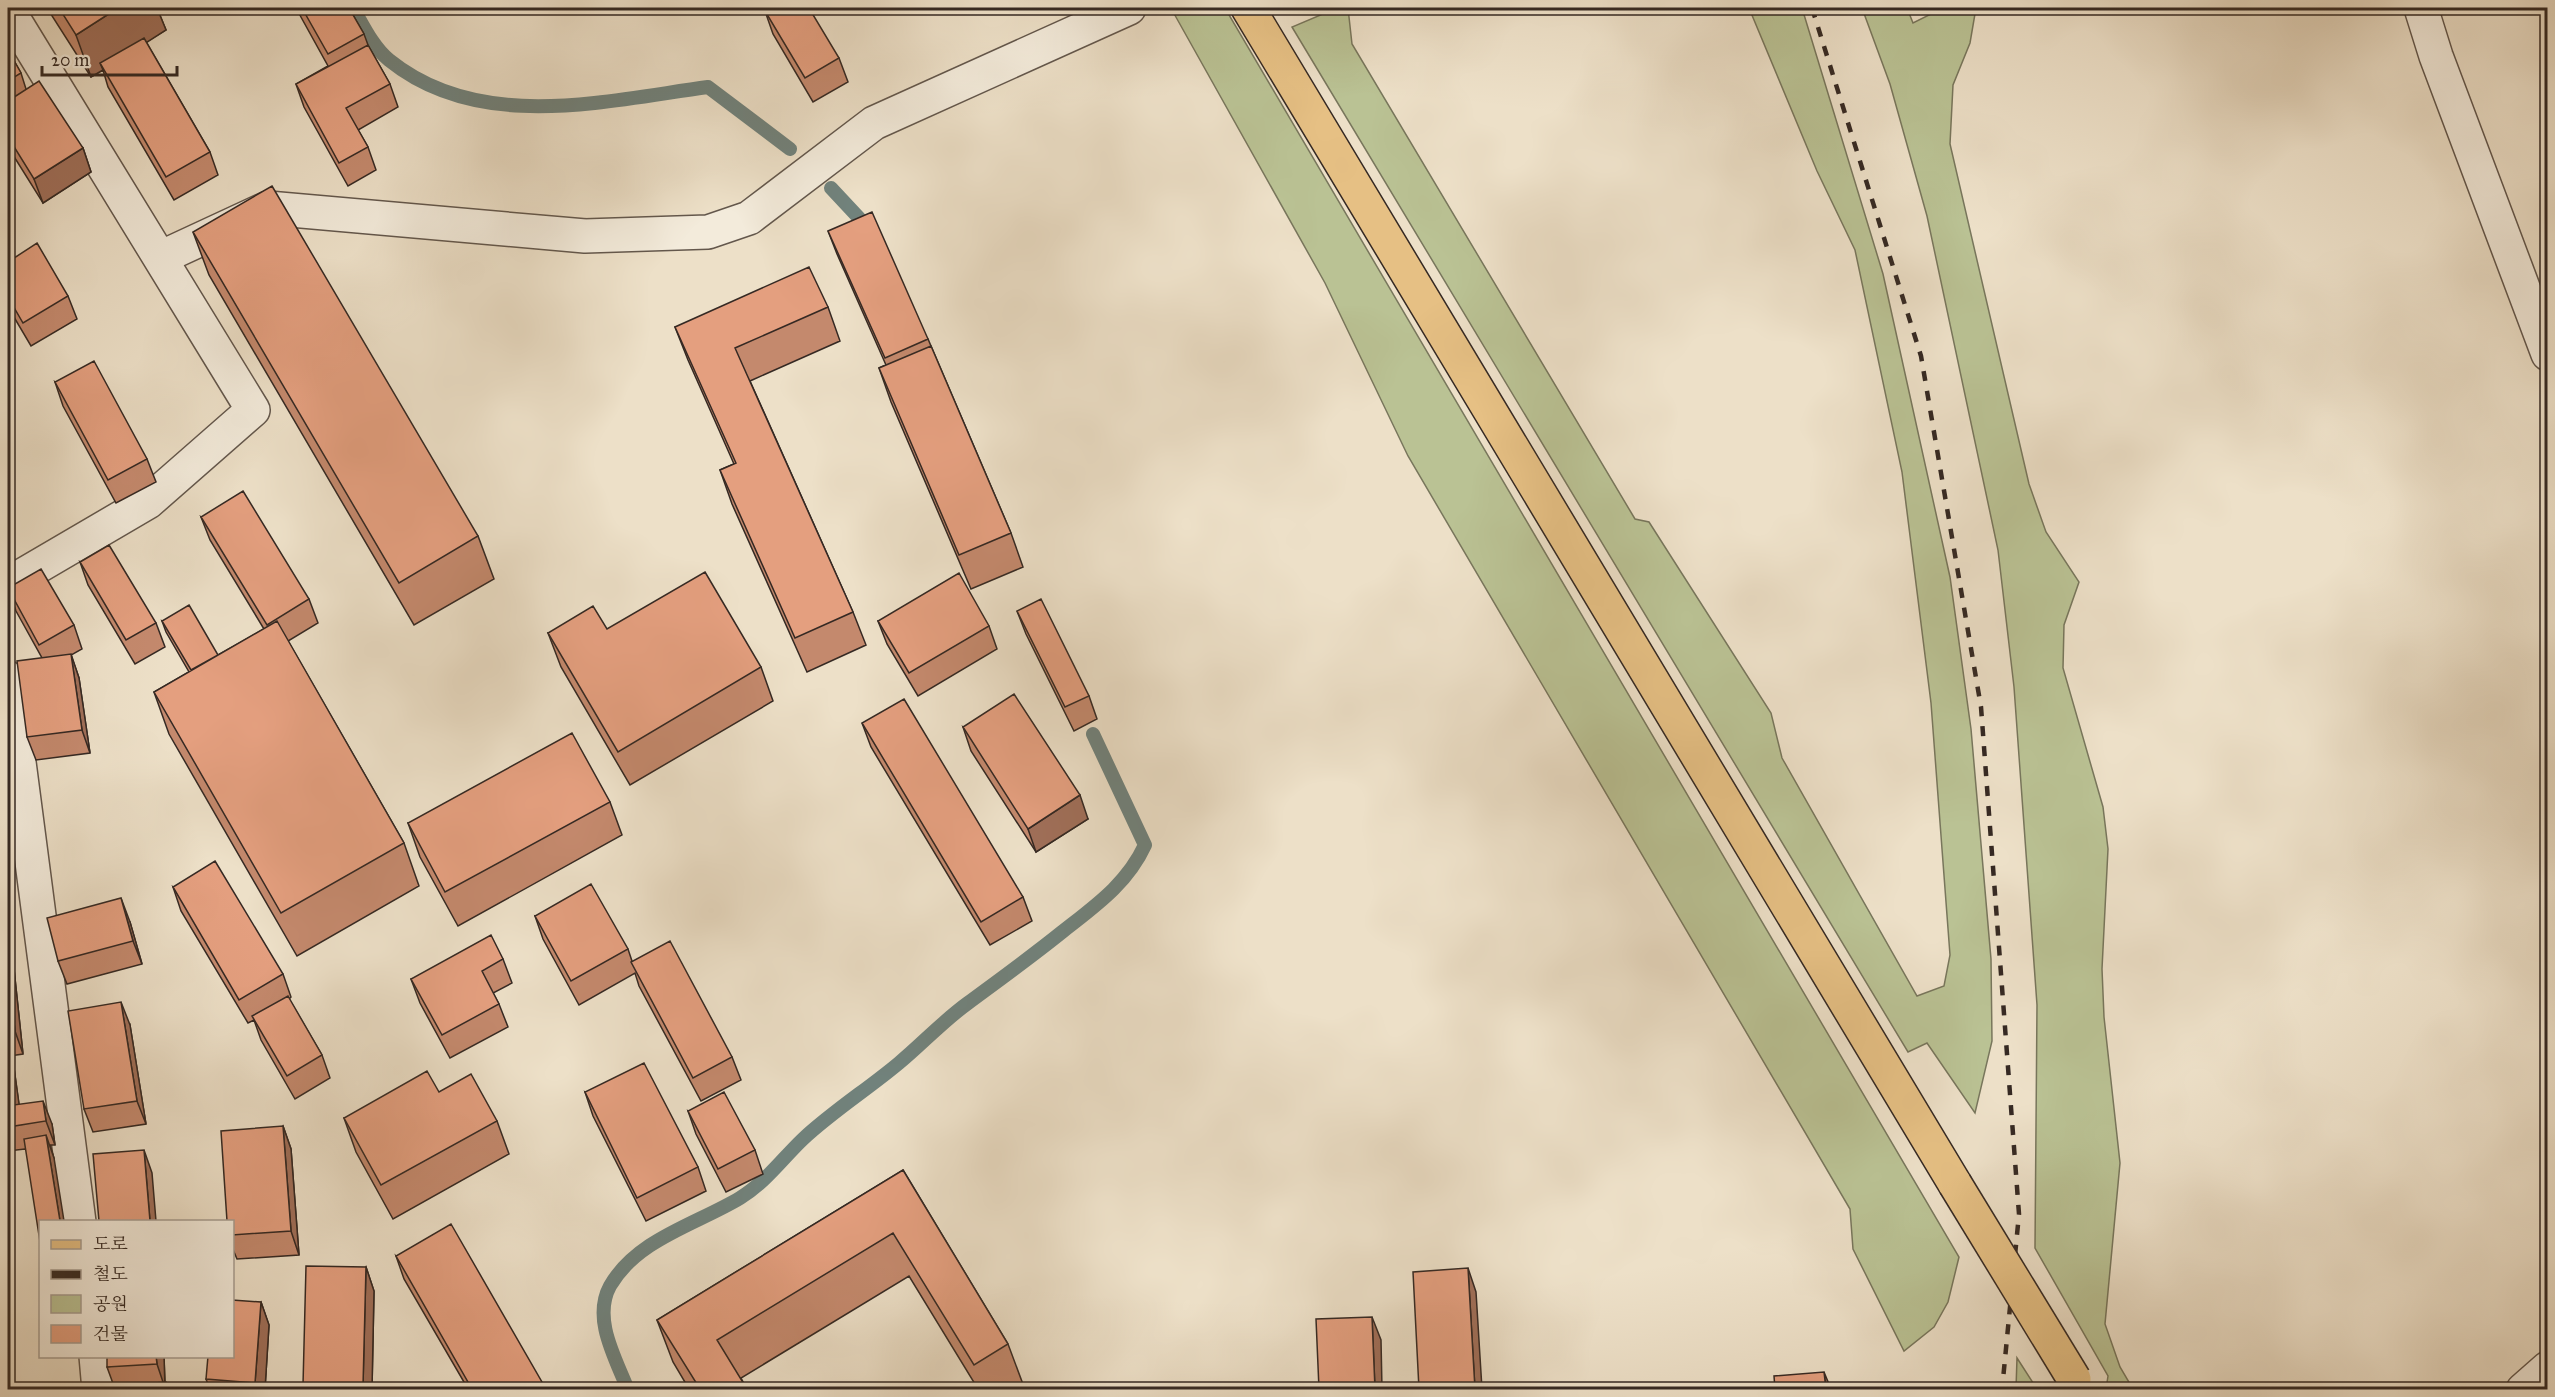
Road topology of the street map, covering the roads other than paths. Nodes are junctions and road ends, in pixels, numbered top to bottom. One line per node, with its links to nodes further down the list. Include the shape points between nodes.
1 (1128, 8): 5 (street, via 874,123 749,218 708,232 585,236 268,208)
2 (1248, 8): 12 (main road, bridge)
3 (2421, 8): 6 (street)
4 (8, 9): 5 (street)
5 (160, 258): 7 (street, via 253,410 148,502)
6 (2547, 354)
7 (8, 584)
8 (8, 678): 9 (street)
9 (79, 1220)
10 (96, 1358): 13 (street)
11 (2547, 1368): 14 (street)
12 (2078, 1384)
13 (99, 1389)
14 (2523, 1389)

